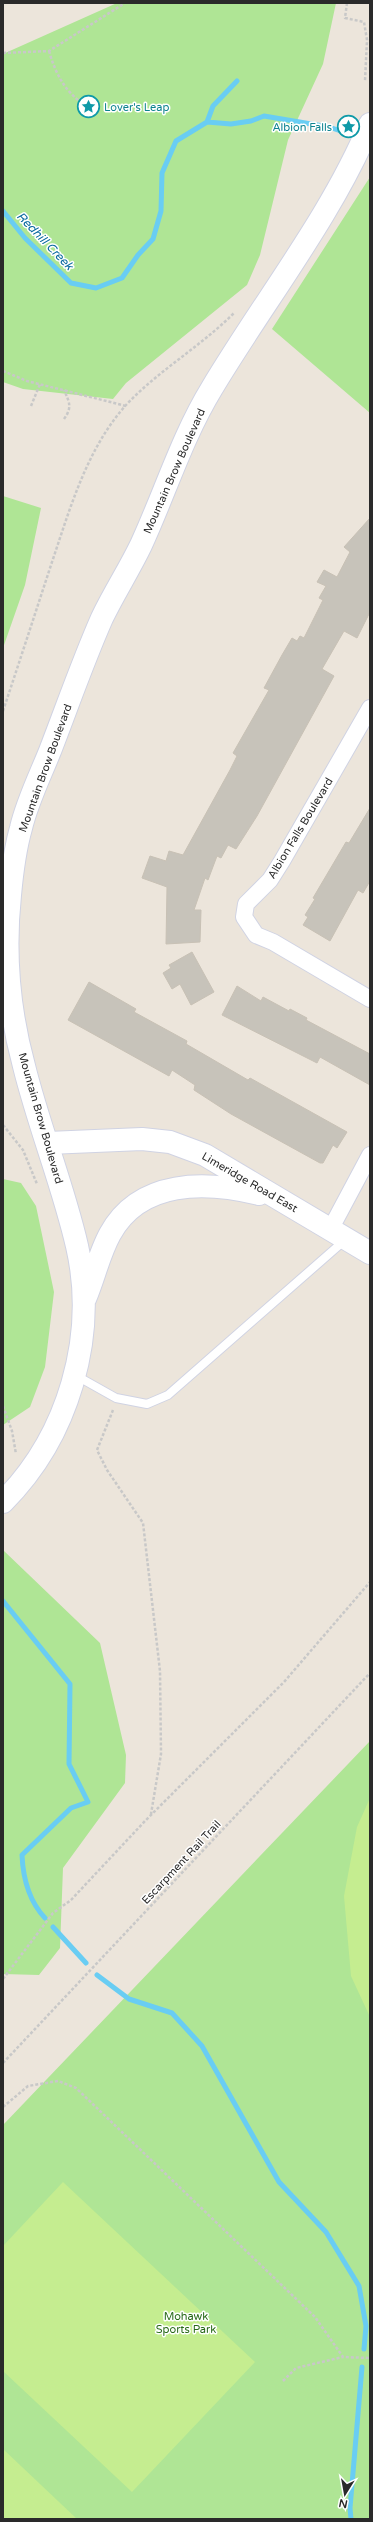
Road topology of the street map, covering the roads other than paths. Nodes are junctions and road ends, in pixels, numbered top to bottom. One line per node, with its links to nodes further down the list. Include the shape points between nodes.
1 (370, 124): 4 (main road, Mountain Brow Boulevard, via 347,174 209,393 165,484 141,544 102,619 21,827 10,895 7,968 24,1066)
2 (370, 708): 3 (street, Albion Falls Boulevard, via 270,880 246,904 244,917 256,935 273,942)
3 (370, 999)
4 (48, 1143): 6 (main road, Limeridge Road East, via 142,1139 170,1142 205,1155); 9 (main road, Mountain Brow Boulevard, via 78,1248)
5 (370, 1155): 7 (street)
6 (276, 1197): 7 (main road, Limeridge Road East); 9 (main road, via 233,1188 205,1186 162,1190 144,1199 122,1217 110,1233)
7 (338, 1235): 8 (main road, Limeridge Road East); 10 (lane, via 168,1395 147,1404 116,1398)
8 (370, 1253)
9 (83, 1306): 10 (main road, Mountain Brow Boulevard, via 82,1340)
10 (75, 1375): 11 (main road, Mountain Brow Boulevard, via 49,1442 20,1485)
11 (3, 1502)

